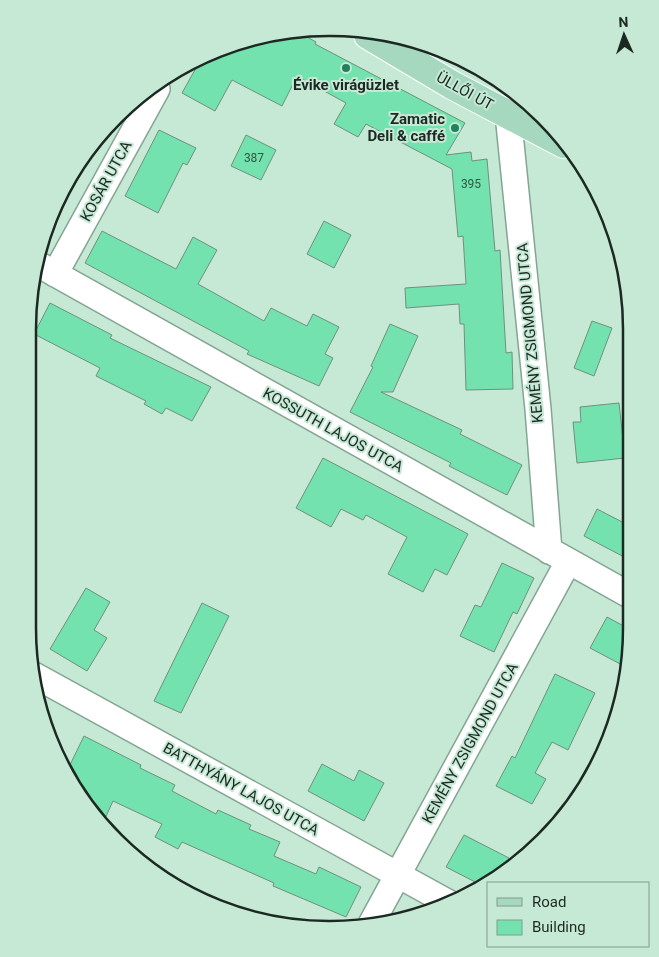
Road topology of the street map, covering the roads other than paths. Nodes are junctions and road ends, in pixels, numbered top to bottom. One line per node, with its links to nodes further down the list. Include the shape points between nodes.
1 (378, 41): 3 (main road, ÜLLŐI ÚT)
2 (152, 96): 5 (street, KOSÁR UTCA)
3 (508, 114): 4 (main road, ÜLLŐI ÚT); 6 (street, KEMÉNY ZSIGMOND UTCA, via 538,409)
4 (551, 137)
5 (46, 269): 6 (street, KOSSUTH LAJOS UTCA)
6 (559, 557): 7 (street, KOSSUTH LAJOS UTCA); 9 (street, KEMÉNY ZSIGMOND UTCA)
7 (623, 592)
8 (41, 679): 9 (street, BATTHYÁNY LAJOS UTCA)
9 (398, 875): 10 (street, BATTHYÁNY LAJOS UTCA); 11 (street, KEMÉNY ZSIGMOND UTCA)
10 (441, 898)
11 (375, 917)

